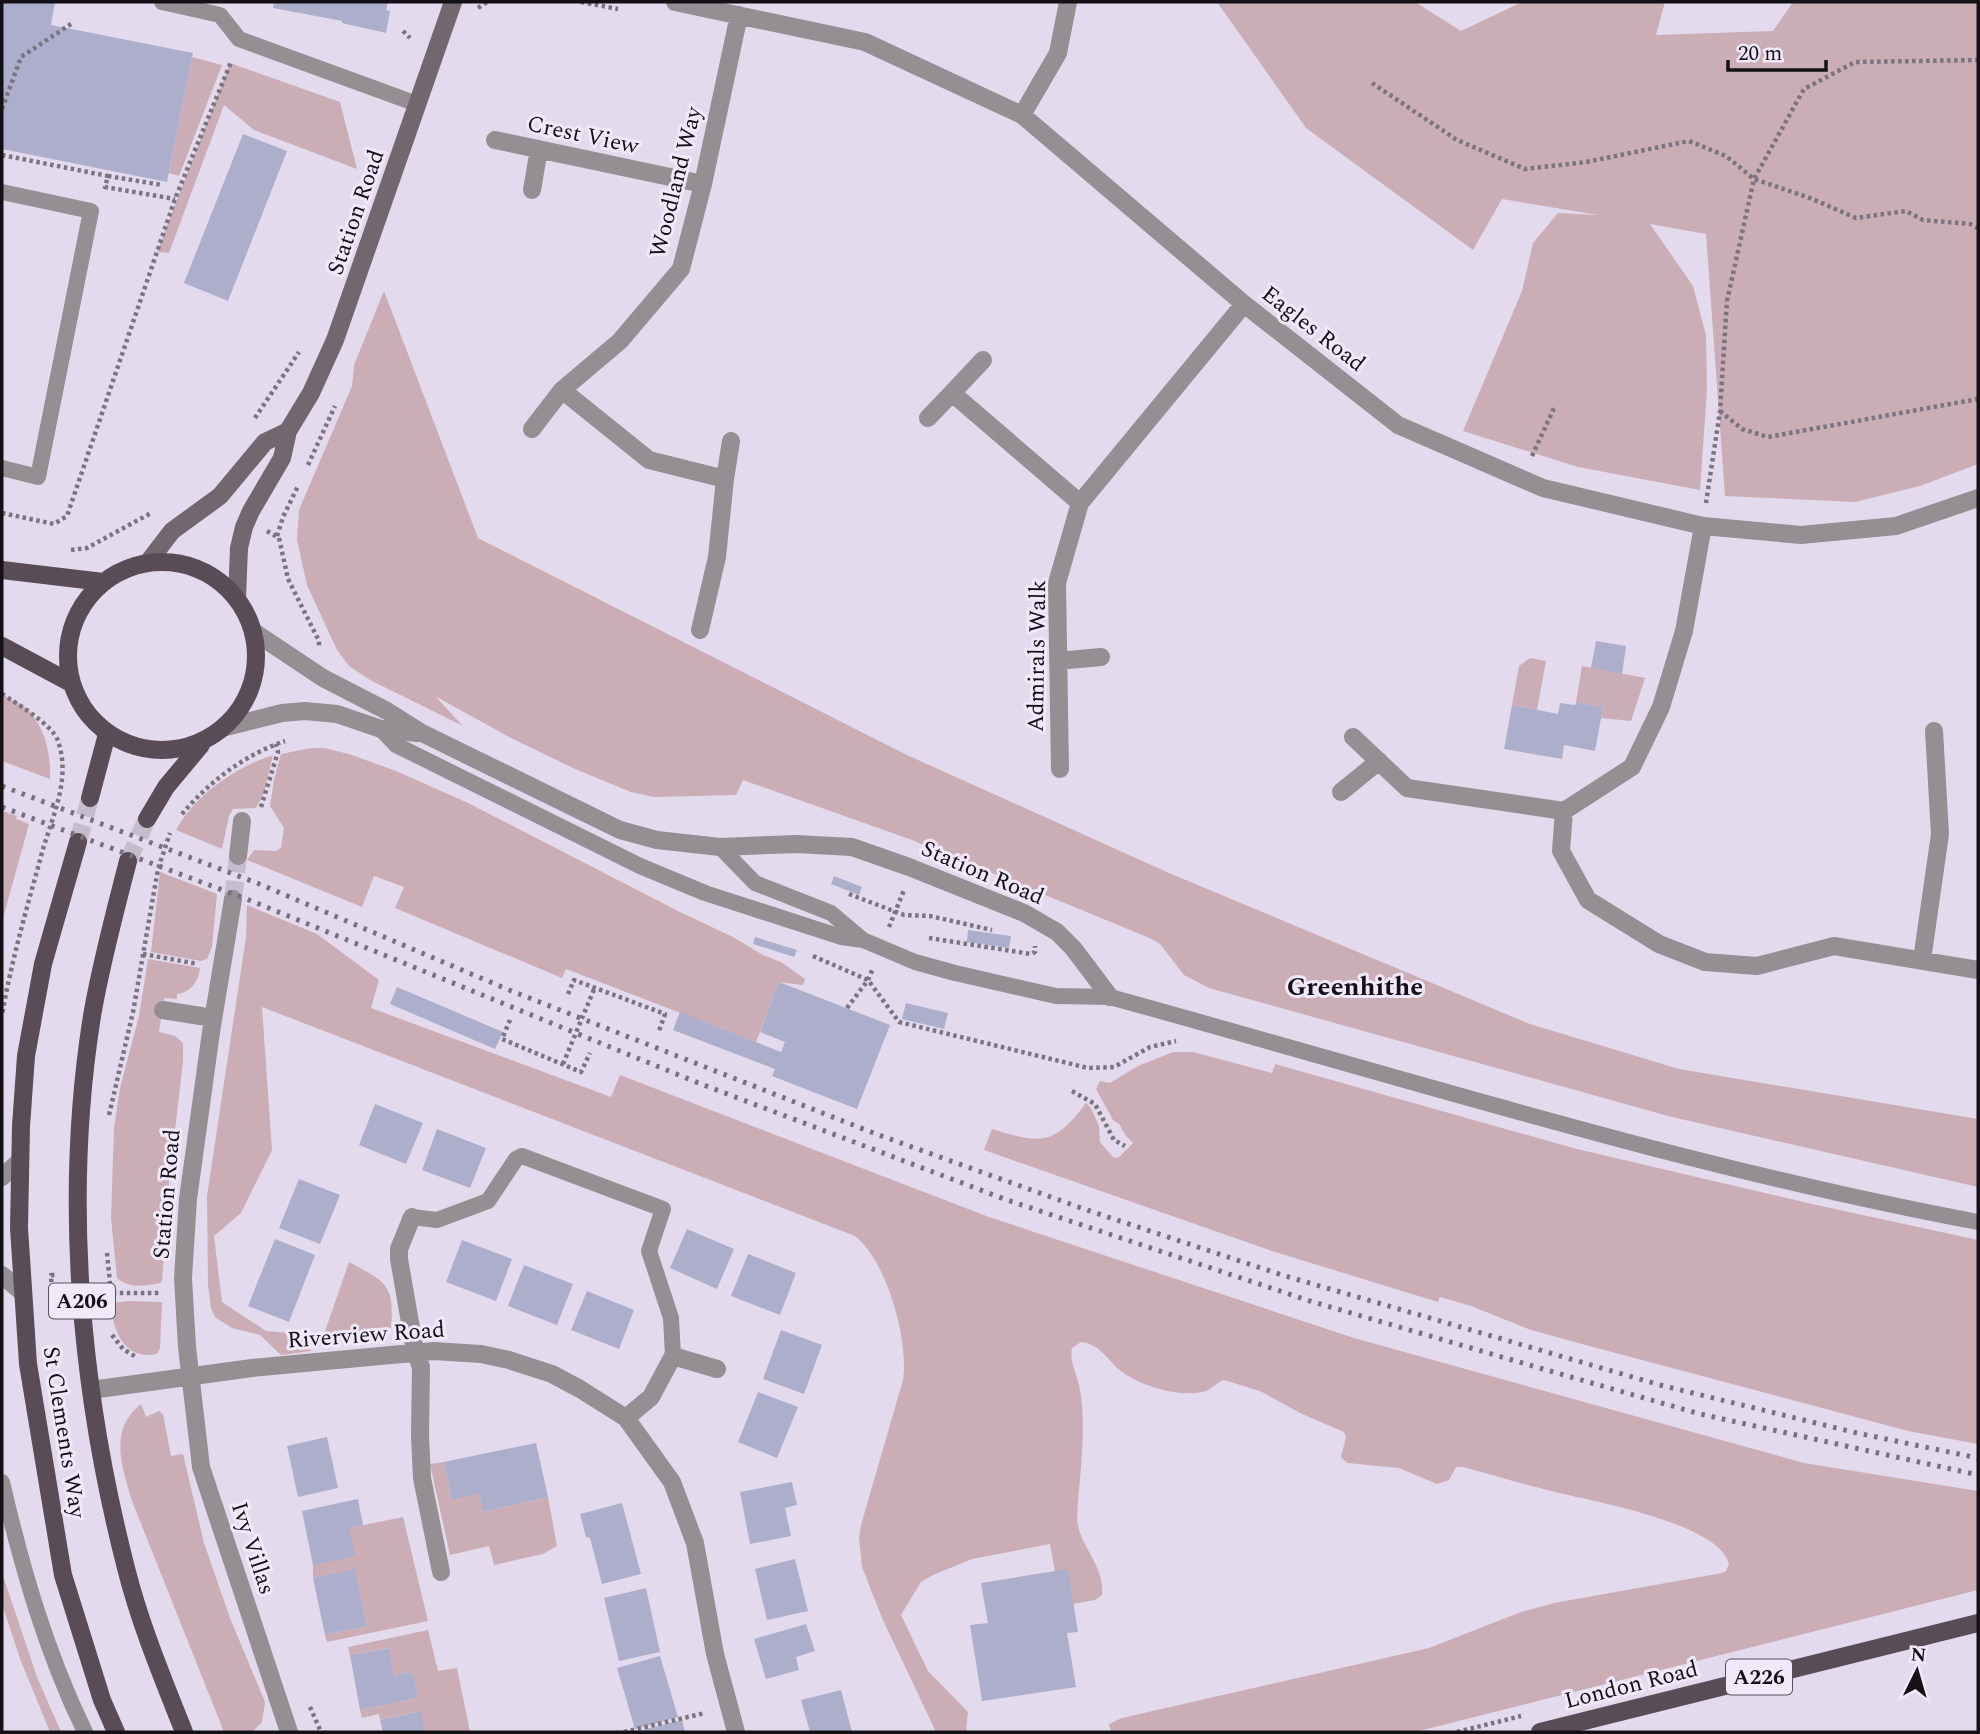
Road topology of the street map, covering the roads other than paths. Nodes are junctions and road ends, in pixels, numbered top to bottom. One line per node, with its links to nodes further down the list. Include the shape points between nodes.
1 (162, 2): 5 (lane)
2 (453, 2): 7 (main road, Station Road)
3 (675, 2): 6 (street, Eagles Road)
4 (1068, 2): 8 (street, via 1058,53)
5 (222, 8): 7 (lane, via 239,39)
6 (739, 15): 8 (street, Eagles Road, via 864,42); 11 (street, Woodland Way)
7 (417, 104): 20 (main road, Station Road, via 335,340)
8 (1022, 114): 14 (street, Eagles Road)
9 (495, 140): 10 (street, Crest View)
10 (539, 149): 11 (street, Crest View); 12 (street)
11 (702, 184): 16 (street, Woodland Way, via 681,270 620,341)
12 (532, 190)
13 (2, 192): 22 (lane, via 92,211 38,477)
14 (1244, 304): 25 (street, Admirals Walk); 26 (street, Eagles Road, via 1398,425 1543,488)
15 (983, 360): 17 (street)
16 (562, 390): 19 (street, Woodland Way); 23 (street, via 649,460)
17 (952, 393): 18 (street); 25 (street)
18 (928, 418)
19 (532, 429)
20 (288, 431): 27 (main road, Station Road, via 265,442 220,496 172,531); 30 (main road, Station Road, via 282,458 244,527)
21 (731, 441): 23 (street)
22 (2, 468)
23 (725, 479): 31 (street, via 717,557)
24 (1978, 498): 26 (street, Eagles Road, via 1896,526 1801,535)
25 (1080, 503): 35 (street, Admirals Walk, via 1057,583)
26 (1703, 526): 48 (street, via 1680,644 1661,707 1632,767)
27 (149, 561): 29 (main road); 30 (main road, via 202,570)
28 (2, 570): 29 (main road)
29 (103, 582): 36 (main road, via 75,618 67,650)
30 (237, 598): 32 (main road)
31 (700, 630)
32 (254, 632): 37 (main road, via 257,657 251,689); 40 (street, Station Road, via 323,678)
33 (2, 646): 36 (main road)
34 (1101, 657): 35 (street)
35 (1058, 661): 45 (street, Admirals Walk)
36 (71, 683): 41 (main road, via 84,711)
37 (226, 727): 38 (street, Station Road, via 305,711 337,714); 43 (main road)
38 (381, 729): 40 (street, Station Road); 56 (lane, Station Road, via 396,745 652,872 812,928)
39 (1934, 731): 57 (street, via 1940,834)
40 (422, 733): 52 (street, Station Road, via 620,830)
41 (107, 734): 43 (main road, via 138,748); 47 (main road)
42 (1353, 737): 44 (street)
43 (201, 745): 49 (main road)
44 (1379, 761): 46 (street); 48 (street, via 1407,788)
45 (1060, 769)
46 (1341, 792)
47 (90, 798)
48 (1564, 811): 57 (street, via 1561,850 1588,901 1659,944 1705,962 1757,965 1834,946)
49 (147, 819)
50 (242, 821): 53 (street)
51 (78, 842): 62 (main road, St Clements Way / A206, via 34,1009)
52 (720, 848): 56 (lane, Station Road, via 755,883 831,913); 59 (street, Station Road, via 846,846 909,867 1057,932)
53 (238, 856)
54 (128, 861): 73 (main road, St Clements Way / A206, via 96,996 86,1066 78,1184 80,1275)
55 (233, 899): 61 (street, Station Road)
56 (863, 940): 59 (lane, Station Road, via 915,962 988,981 1056,996)
57 (1922, 960): 58 (street)
58 (1978, 970)
59 (1110, 998): 66 (lane, via 1640,1145)
60 (163, 1010): 61 (street)
61 (213, 1018): 72 (street, Station Road, via 184,1251)
62 (20, 1161): 63 (street); 64 (lane); 68 (main road, St Clements Way / A206)
63 (2, 1177)
64 (2, 1188)
65 (412, 1217): 69 (street, via 398,1255); 70 (lane, via 437,1220 488,1200 522,1156 663,1209 649,1251 671,1318)
66 (1978, 1222)
67 (2, 1275): 68 (street)
68 (23, 1293): 79 (main road, St Clements Way / A206, via 28,1364 63,1575)
69 (415, 1351): 72 (street, Riverview Road); 74 (street, Riverview Road, via 481,1354 522,1364 580,1388); 76 (street, via 422,1376 422,1478)
70 (673, 1356): 71 (street); 74 (street, via 655,1391)
71 (717, 1369)
72 (190, 1376): 73 (street, Riverview Road); 81 (street, Ivy Villas, via 201,1467)
73 (91, 1391): 80 (main road, St Clements Way / A206, via 126,1570)
74 (626, 1418): 82 (street, Riverview Road, via 672,1482 695,1543 715,1654)
75 (2, 1482): 78 (lane, via 42,1628)
76 (441, 1572)
77 (1978, 1623): 83 (main road, London Road / A226)
78 (85, 1732)
79 (116, 1732)
80 (184, 1732)
81 (289, 1732)
82 (736, 1732)
83 (1540, 1732)

